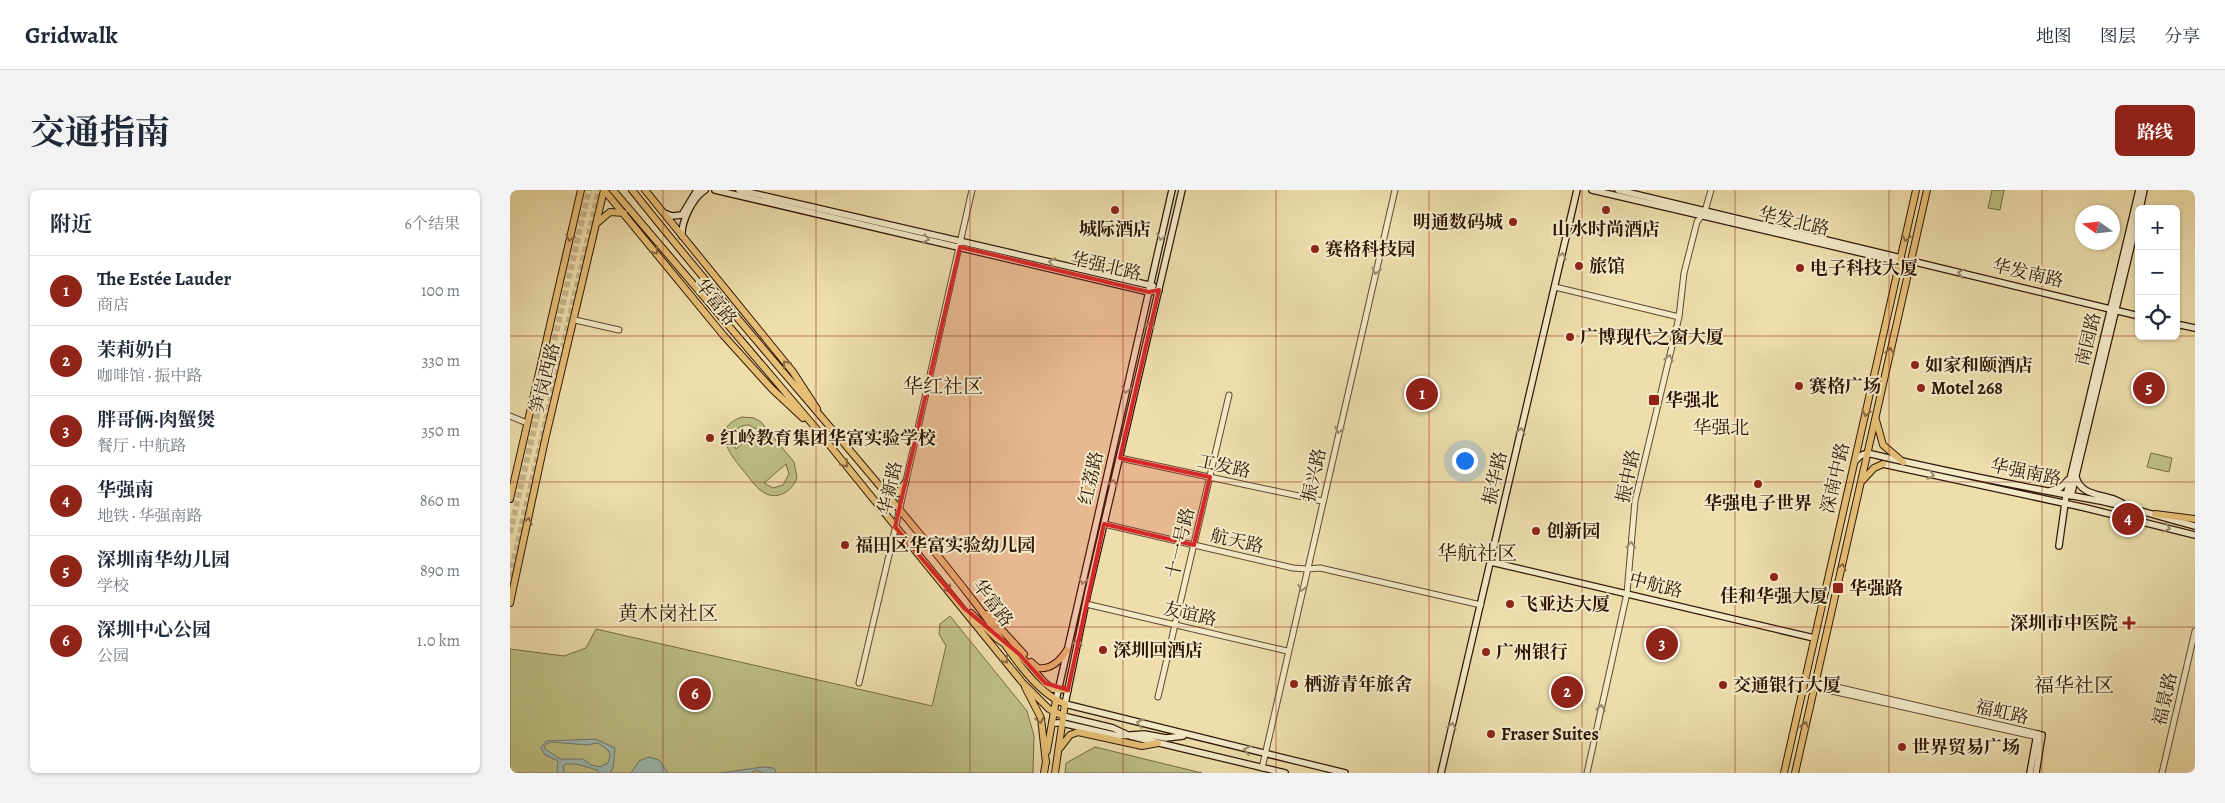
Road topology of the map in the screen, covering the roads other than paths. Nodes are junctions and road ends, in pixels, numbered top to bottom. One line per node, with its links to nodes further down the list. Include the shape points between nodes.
1 (581, 190): 47 (main road, 笋岗西路, one-way to 47)
2 (604, 190): 23 (main road, 华富路); 26 (main road, 笋岗西路)
3 (613, 190): 48 (main road, 华富路)
4 (632, 190): 46 (main road, 华富路)
5 (645, 190): 24 (main road, 华富路)
6 (697, 190): 24 (main road, via 682,215)
7 (705, 190): 28 (main road, via 697,197 686,218)
8 (715, 190): 30 (main road, 华强北路, one-way to 30)
9 (739, 190): 29 (main road, 华强北路)
10 (972, 190): 29 (street, 华新路)
11 (1172, 190): 34 (main road, 红荔路, one-way to 34)
12 (1182, 190): 35 (main road, 红荔路)
13 (1395, 190): 64 (street, 振兴路, one-way to 64)
14 (1577, 190): 33 (main road, 振华路, one-way to 14)
15 (1592, 190): 25 (main road, 华发北路)
16 (1618, 190): 25 (main road, 华发北路)
17 (1711, 190): 25 (street, 振中路)
18 (1916, 190): 31 (main road, 深南中路, one-way to 31)
19 (1927, 190): 32 (main road, 深南中路)
20 (2139, 190): 36 (main road, 南园路)
21 (2144, 190): 22 (main road)
22 (2141, 205)
23 (624, 213): 26 (main road, via 610,212); 48 (main road, 华富路, one-way to 48, via 772,390)
24 (664, 213): 28 (main road, 华富路)
25 (1703, 213): 31 (main road, 华发北路); 38 (street, 振中路, via 1697,222 1684,273)
26 (596, 223): 39 (main road, 笋岗西路)
27 (2135, 229): 36 (main road, 南园路)
28 (682, 236): 46 (main road, 华富路, one-way to 28, via 812,398 793,372)
29 (960, 240): 30 (street, 华新路); 34 (main road, 华强北路, one-way to 29)
30 (960, 248): 34 (main road, 华强北路); 56 (street, 华新路)
31 (1901, 260): 52 (main road, 深南中路, one-way to 52)
32 (1911, 261): 36 (main road, 华发南路, one-way to 32); 45 (main road, 深南中路, one-way to 32)
33 (1554, 287): 38 (street); 77 (main road, 振华路, one-way to 33)
34 (1150, 288): 35 (main road, 华强北路); 89 (main road, 红荔路, one-way to 89)
35 (1159, 290): 50 (main road, 红荔路, one-way to 35)
36 (2113, 309): 37 (main road, 华发南路); 54 (main road, 南园路)
37 (2135, 315)
38 (1679, 317): 79 (street, 振中路, one-way to 38, via 1634,501)
39 (575, 320): 42 (street); 80 (main road, 笋岗西路, one-way to 39)
40 (2180, 325): 41 (main road)
41 (2195, 328)
42 (619, 330)
43 (1229, 395): 55 (street, 十一号路)
44 (510, 416): 47 (street)
45 (1876, 416): 49 (main road, 深南中路); 51 (main road, via 1883,445)
46 (822, 419): 58 (main road, 华富路)
47 (528, 423): 62 (main road, 笋岗西路)
48 (814, 426): 63 (main road, 华富路, one-way to 63)
49 (1868, 454): 51 (main road, 华强南路); 52 (main road, via 1860,456); 57 (main road, 深南中路)
50 (1120, 458): 55 (street, 工发路); 71 (main road, 红荔路, one-way to 50)
51 (1903, 462): 59 (main road, 华强南路)
52 (1854, 463): 87 (main road, 深南中路)
53 (1883, 464): 57 (main road, via 1874,468); 65 (main road, 华强南路, one-way to 65)
54 (2073, 475): 59 (main road, via 2060,488); 60 (main road, 南园路); 66 (main road, via 2085,491 2114,499)
55 (1210, 477): 64 (street, 工发路); 75 (street, 十一号路)
56 (905, 483): 58 (main road, via 898,492); 68 (street, 华新路)
57 (1860, 484): 93 (main road, 深南中路, one-way to 57)
58 (883, 490): 63 (main road); 68 (main road, 华富路)
59 (2044, 491): 60 (main road, 华强南路)
60 (2068, 496): 61 (main road, 华强南路); 65 (main road, 南园路)
61 (2088, 499): 66 (main road, 华强南路); 67 (main road)
62 (510, 500)
63 (875, 502): 73 (main road, 华富路)
64 (1322, 502): 78 (street, 振兴路)
65 (2064, 504): 67 (main road, 华强南路); 76 (main road, 南园路)
66 (2127, 507): 69 (main road, 华强南路)
67 (2086, 508): 74 (main road, 华强南路, one-way to 74)
68 (899, 510): 73 (street, 华新路); 81 (main road, 华富路)
69 (2154, 514): 70 (main road); 72 (main road, 华强南路)
70 (2195, 520)
71 (1104, 524): 75 (street, 航天路); 82 (main road, 红荔路)
72 (2195, 526)
73 (896, 527): 84 (main road, 华富路, one-way to 84); 92 (street, 华新路)
74 (2195, 535)
75 (1194, 545): 78 (street, 航天路); 85 (street, 十一号路)
76 (2059, 546)
77 (1491, 562): 79 (main road, 中航路); 83 (main road, 振华路)
78 (1306, 569): 83 (street, via 1320,568); 90 (street, 振兴路, one-way to 90)
79 (1627, 593): 87 (main road, 中航路); 115 (street, 振中路, one-way to 79)
80 (510, 603)
81 (976, 604): 88 (main road, 华富路); 89 (main road, via 1038,668 1052,666)
82 (1086, 604): 85 (street, 友谊路); 95 (main road, 红荔路, one-way to 82)
83 (1481, 605): 114 (main road, 振华路, one-way to 83)
84 (964, 608): 88 (main road, 华富路); 91 (main road, 华富路, one-way to 91)
85 (1175, 625): 90 (street, 友谊路); 96 (street, 十一号路)
86 (2195, 631): 120 (street, 福景路)
87 (1814, 638): 116 (main road, 深南中路)
88 (1005, 645): 94 (main road, 华富路, via 1019,654 1044,683); 97 (main road, 华富路, via 1039,686)
89 (1067, 650): 94 (main road, 红荔路)
90 (1287, 652): 107 (street, 振兴路)
91 (1022, 682): 99 (main road, 华富路); 108 (main road, one-way to 108, via 1040,718)
92 (858, 683)
93 (1815, 685): 104 (street, 福虹路); 117 (main road, 深南中路, one-way to 93)
94 (1058, 690): 95 (main road); 97 (main road, 红荔路)
95 (1068, 690): 98 (main road, 红荔路)
96 (1158, 696)
97 (1056, 700): 98 (main road, 华富路); 99 (main road, 红荔路)
98 (1065, 704): 100 (main road, 红荔路); 102 (main road, 华富路, one-way to 98)
99 (1054, 712): 100 (main road, 华富路); 101 (main road, 红荔路)
100 (1063, 719): 101 (main road, 华富路); 103 (main road, 华富路, via 1118,736); 106 (main road, 红荔路)
101 (1052, 723): 108 (main road, 红荔路)
102 (1187, 735): 103 (main road, 华富路, via 1166,738 1140,734); 107 (main road, 华富路, one-way to 102)
103 (1130, 736): 105 (main road, 华富路)
104 (2038, 736): 118 (main road); 119 (main road)
105 (1158, 743): 106 (main road, via 1142,746 1078,732 1067,738); 109 (main road, 华富路)
106 (1058, 754): 111 (main road, 红荔路)
107 (1265, 754): 109 (street, 振兴路); 113 (main road, 华富路)
108 (1046, 763): 110 (main road, 红荔路)
109 (1262, 768): 112 (main road, 华富路)
110 (1044, 773)
111 (1055, 773)
112 (1286, 773)
113 (1345, 773)
114 (1441, 773)
115 (1587, 773)
116 (1784, 773)
117 (1796, 773)
118 (2030, 773)
119 (2036, 773)
120 (2162, 773)

